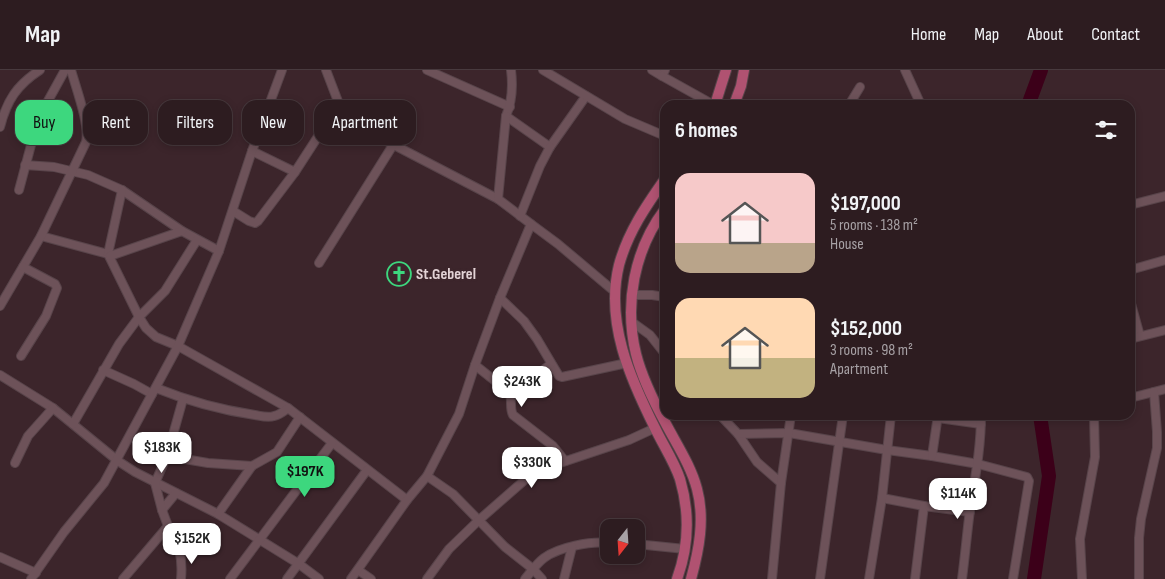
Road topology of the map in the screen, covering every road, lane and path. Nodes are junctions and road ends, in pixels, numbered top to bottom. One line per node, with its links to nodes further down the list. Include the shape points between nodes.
1 (40, 70): 24 (street, via 14,92)
2 (65, 70): 30 (street, via 38,119)
3 (72, 70): 31 (street, via 87,135)
4 (282, 70): 29 (street)
5 (326, 70): 16 (street)
6 (427, 70): 22 (street)
7 (512, 70): 22 (street)
8 (543, 70): 15 (street)
9 (652, 70): 13 (street)
10 (726, 70): 18 (main road)
11 (744, 70): 19 (main road)
12 (905, 70): 21 (street)
13 (664, 73): 17 (street)
14 (860, 88): 20 (street)
15 (586, 96): 25 (street, via 625,119); 28 (street)
16 (337, 100)
17 (707, 100)
18 (717, 100)
19 (736, 100)
20 (852, 100)
21 (919, 100)
22 (510, 107): 23 (street)
23 (506, 116): 28 (street); 37 (street)
24 (0, 127)
25 (660, 134)
26 (314, 143): 32 (street)
27 (393, 145): 37 (street); 49 (street)
28 (550, 148): 40 (street)
29 (252, 151): 32 (street); 39 (street)
30 (25, 165): 31 (street); 34 (street)
31 (73, 170): 35 (street); 44 (street)
32 (295, 172): 39 (street, via 255,223)
33 (660, 187): 52 (main road, via 631,232)
34 (19, 190)
35 (122, 190): 43 (street); 47 (street)
36 (1165, 196): 38 (street)
37 (498, 199): 40 (street)
38 (1135, 204)
39 (233, 211): 46 (street)
40 (520, 216): 42 (street)
41 (660, 216): 53 (main road, via 638,264)
42 (531, 224): 52 (street); 55 (street)
43 (182, 230): 45 (street); 47 (street)
44 (41, 236): 47 (street); 50 (street)
45 (197, 240): 46 (street); 57 (street, via 165,291)
46 (219, 250): 63 (street)
47 (109, 255): 57 (street)
48 (1165, 260): 51 (street)
49 (319, 263)
50 (23, 267): 56 (street); 65 (street, via 57,288 46,316)
51 (1135, 269)
52 (615, 292): 66 (main road, via 619,336)
53 (632, 295): 54 (street); 59 (main road)
54 (660, 296)
55 (500, 298): 67 (street, via 538,339); 68 (street)
56 (0, 306)
57 (139, 317): 63 (street, via 156,338); 69 (street)
58 (1135, 318): 61 (street)
59 (632, 322): 64 (street, via 650,335); 79 (main road, via 637,354)
60 (1165, 330): 61 (street)
61 (1140, 336): 62 (street)
62 (1135, 337)
63 (178, 346): 72 (street); 78 (street)
64 (660, 348)
65 (21, 356)
66 (626, 363): 67 (street, via 562,377); 90 (main road)
67 (551, 364): 74 (street)
68 (475, 365): 74 (street); 104 (street, via 459,414)
69 (104, 370): 72 (street); 89 (street)
70 (0, 375): 77 (street)
71 (1165, 389): 73 (street)
72 (154, 391): 76 (street); 98 (street)
73 (1154, 392): 75 (street); 146 (street, via 1157,448 1141,519)
74 (510, 395): 99 (street, via 513,415 553,446)
75 (1135, 397)
76 (184, 399): 78 (street, via 266,417 281,415); 96 (street)
77 (53, 408): 89 (street); 100 (street, via 28,436)
78 (288, 408): 80 (street)
79 (660, 412)
80 (300, 417): 94 (street); 102 (street, via 276,452)
81 (664, 420): 138 (main road, via 697,488 701,533)
82 (725, 420): 92 (street)
83 (791, 420): 91 (street)
84 (842, 420): 93 (street)
85 (890, 420): 95 (street)
86 (938, 420): 97 (street)
87 (981, 420): 101 (street)
88 (1094, 420): 145 (street, via 1095,456 1080,539)
89 (73, 424): 98 (street)
90 (655, 428): 99 (street); 120 (main road, via 682,487 687,516)
91 (789, 433): 92 (street); 93 (street); 106 (street)
92 (738, 434): 106 (street, via 757,462)
93 (840, 441): 95 (street); 140 (street)
94 (332, 443): 103 (street); 116 (street)
95 (887, 450): 97 (street); 108 (street)
96 (167, 456): 102 (street); 105 (street)
97 (932, 456): 101 (street)
98 (118, 460): 105 (street); 125 (street)
99 (565, 462): 114 (street, via 527,478)
100 (15, 463)
101 (978, 464): 112 (street); 144 (street, via 1024,475 1029,481)
102 (252, 466): 113 (street)
103 (367, 470): 109 (street); 122 (street)
104 (427, 476): 109 (street); 114 (street, via 453,494)
105 (155, 483): 107 (street); 111 (street)
106 (781, 483): 139 (street)
107 (176, 493): 111 (street); 113 (street)
108 (882, 498): 110 (street); 141 (street)
109 (407, 500): 124 (street)
110 (924, 506): 112 (street); 142 (street)
111 (162, 510): 115 (street)
112 (970, 512): 143 (street)
113 (218, 514): 116 (street)
114 (480, 520): 123 (street, via 505,547); 133 (street, via 449,549)
115 (168, 526): 126 (street); 127 (street, via 178,541)
116 (260, 539): 122 (street); 128 (street)
117 (600, 543): 119 (street)
118 (645, 545): 120 (street)
119 (572, 547): 123 (street, via 542,559); 136 (street)
120 (685, 549): 137 (main road)
121 (0, 557): 125 (street)
122 (299, 564): 129 (street); 130 (street)
123 (533, 569): 134 (street); 135 (street)
124 (358, 570): 131 (street); 132 (street)
125 (34, 576)
126 (123, 579)
127 (181, 579)
128 (230, 579)
129 (286, 579)
130 (319, 579)
131 (351, 579)
132 (371, 579)
133 (427, 579)
134 (525, 579)
135 (542, 579)
136 (564, 579)
137 (677, 579)
138 (691, 579)
139 (772, 579)
140 (820, 579)
141 (869, 579)
142 (915, 579)
143 (962, 579)
144 (1013, 579)
145 (1082, 579)
146 (1139, 579)

